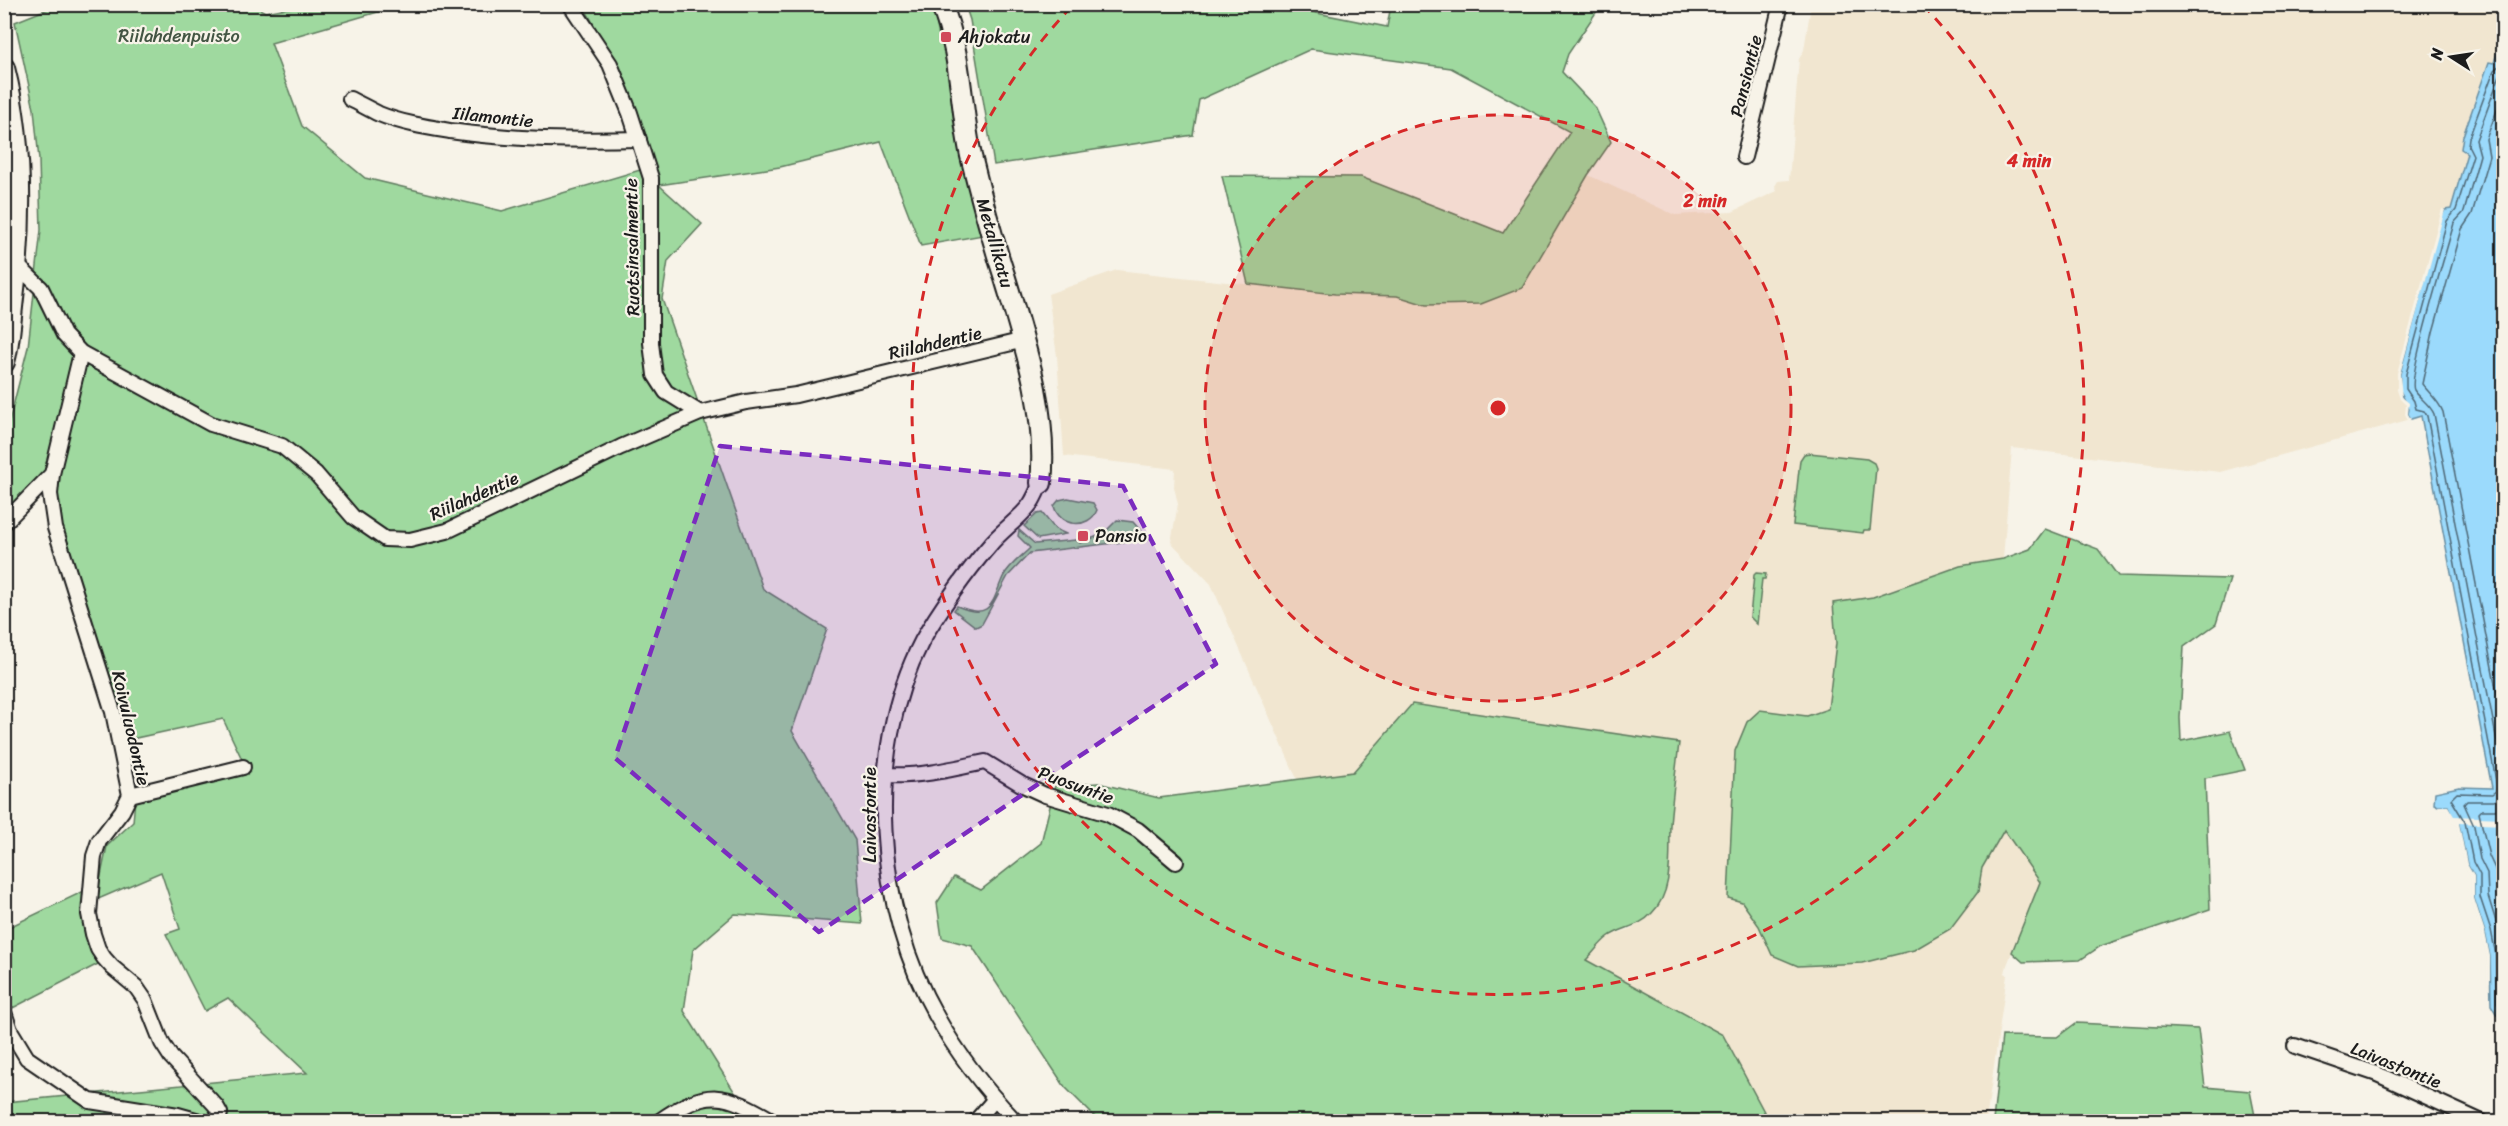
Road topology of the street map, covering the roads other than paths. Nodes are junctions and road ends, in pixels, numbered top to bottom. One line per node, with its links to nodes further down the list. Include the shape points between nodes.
1 (570, 4): 6 (street, Ruotsinsalmentie, via 610,64)
2 (941, 4): 9 (street, Metallikatu, via 963,92 971,153)
3 (1781, 4): 7 (street, Pansiontie)
4 (4, 68): 8 (street, via 18,167)
5 (350, 99): 6 (street, Iilamontie, via 399,121 486,136 569,141)
6 (639, 139): 12 (street, Ruotsinsalmentie, via 651,177 651,343 655,375 666,392)
7 (1744, 157)
8 (18, 266): 10 (street, Riilahdentie, via 41,288 64,335); 11 (street)
9 (1024, 340): 12 (street, Riilahdentie); 14 (street, Metallikatu, via 1042,438)
10 (81, 353): 12 (street, Riilahdentie, via 211,424 282,446 316,474 353,517 384,539 410,540 447,531); 13 (street, Koivuluodontie)
11 (4, 362)
12 (700, 413)
13 (52, 474): 15 (street); 18 (street, Koivuluodontie, via 50,494 55,528 113,712)
14 (1041, 483): 17 (street, Laivastontie, via 1030,505 981,554 922,641 895,718)
15 (4, 523)
16 (243, 767): 18 (street)
17 (886, 775): 19 (street, Puosuntie, via 942,771 985,762 1045,795 1108,814 1138,830); 22 (street, Laivastontie, via 888,873 906,946 936,1016)
18 (130, 795): 24 (street, Koivuluodontie, via 99,841 94,856 89,914 93,934 104,958 145,1000 171,1057 216,1106 220,1113)
19 (1176, 862)
20 (4, 1012): 23 (street, via 27,1058 90,1101)
21 (2295, 1046): 29 (street, Laivastontie, via 2377,1074)
22 (995, 1099): 27 (street); 28 (street, Laivastontie)
23 (203, 1122)
24 (218, 1122)
25 (658, 1122): 26 (street, via 696,1100 719,1096 748,1106)
26 (775, 1122)
27 (975, 1122)
28 (1016, 1122)
29 (2482, 1122)

